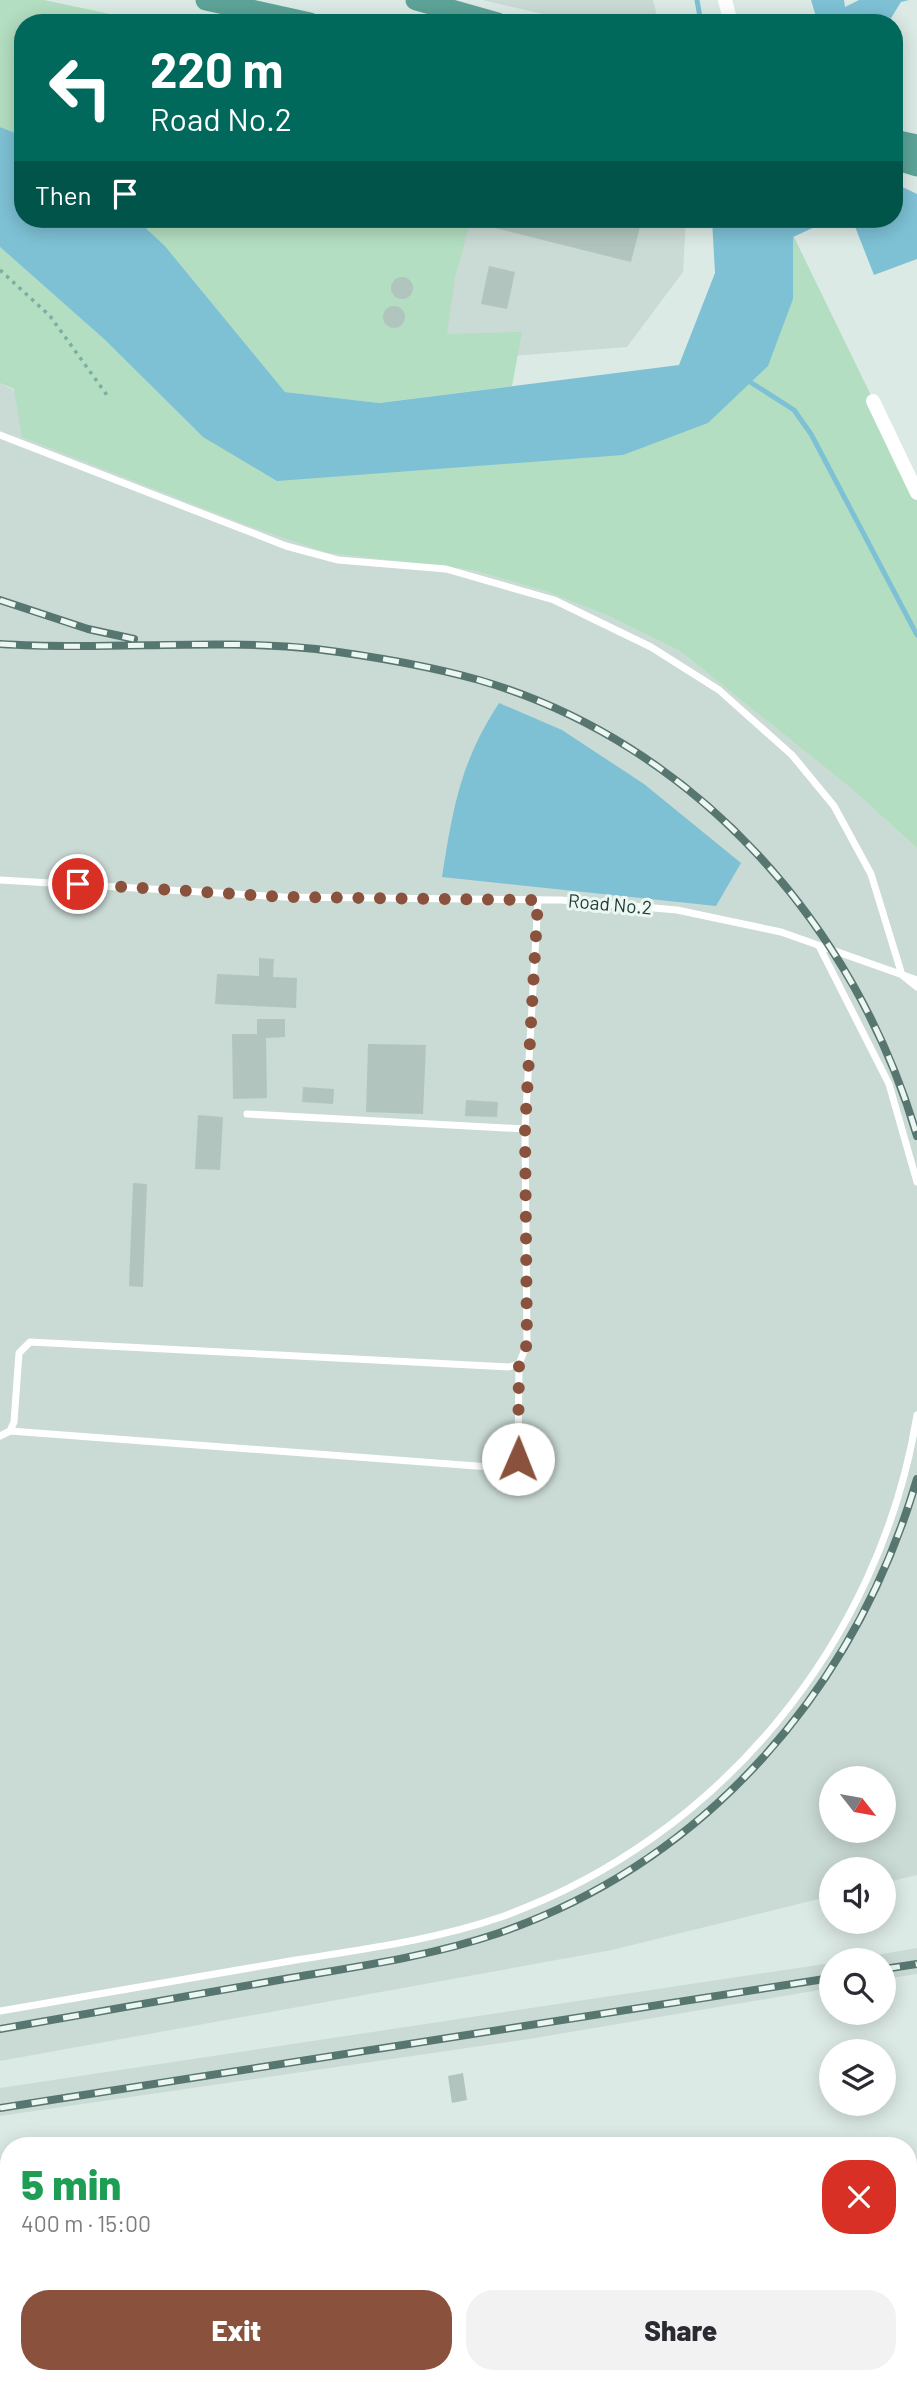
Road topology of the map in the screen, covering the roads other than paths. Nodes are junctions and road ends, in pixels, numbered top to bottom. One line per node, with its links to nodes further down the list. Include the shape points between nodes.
1 (206, 0): 3 (main road)
2 (416, 0): 4 (main road)
3 (269, 14)
4 (466, 14)
5 (873, 401): 7 (street)
6 (0, 435): 11 (lane, via 286,546 338,561 446,569 554,600 651,647 719,690 792,755 834,806 871,874)
7 (917, 493)
8 (0, 880): 9 (lane, Road No.2, via 284,897)
9 (538, 900): 10 (lane, Road No.2, via 677,910 781,932); 15 (lane)
10 (818, 945): 11 (lane, Road No.2); 16 (lane, via 889,1084)
11 (902, 975): 12 (lane, Road No.2); 13 (lane)
12 (917, 980)
13 (917, 987)
14 (247, 1114): 15 (lane)
15 (525, 1129): 17 (lane, via 527,1344)
16 (917, 1182)
17 (519, 1364): 19 (lane, via 30,1342 19,1353); 19 (lane, via 518,1459 503,1468)
18 (917, 1415): 21 (lane, via 909,1467 871,1575 807,1686 758,1745 654,1839 583,1881 500,1917 412,1940)
19 (10, 1431): 20 (lane)
20 (0, 1436)
21 (0, 2011)

